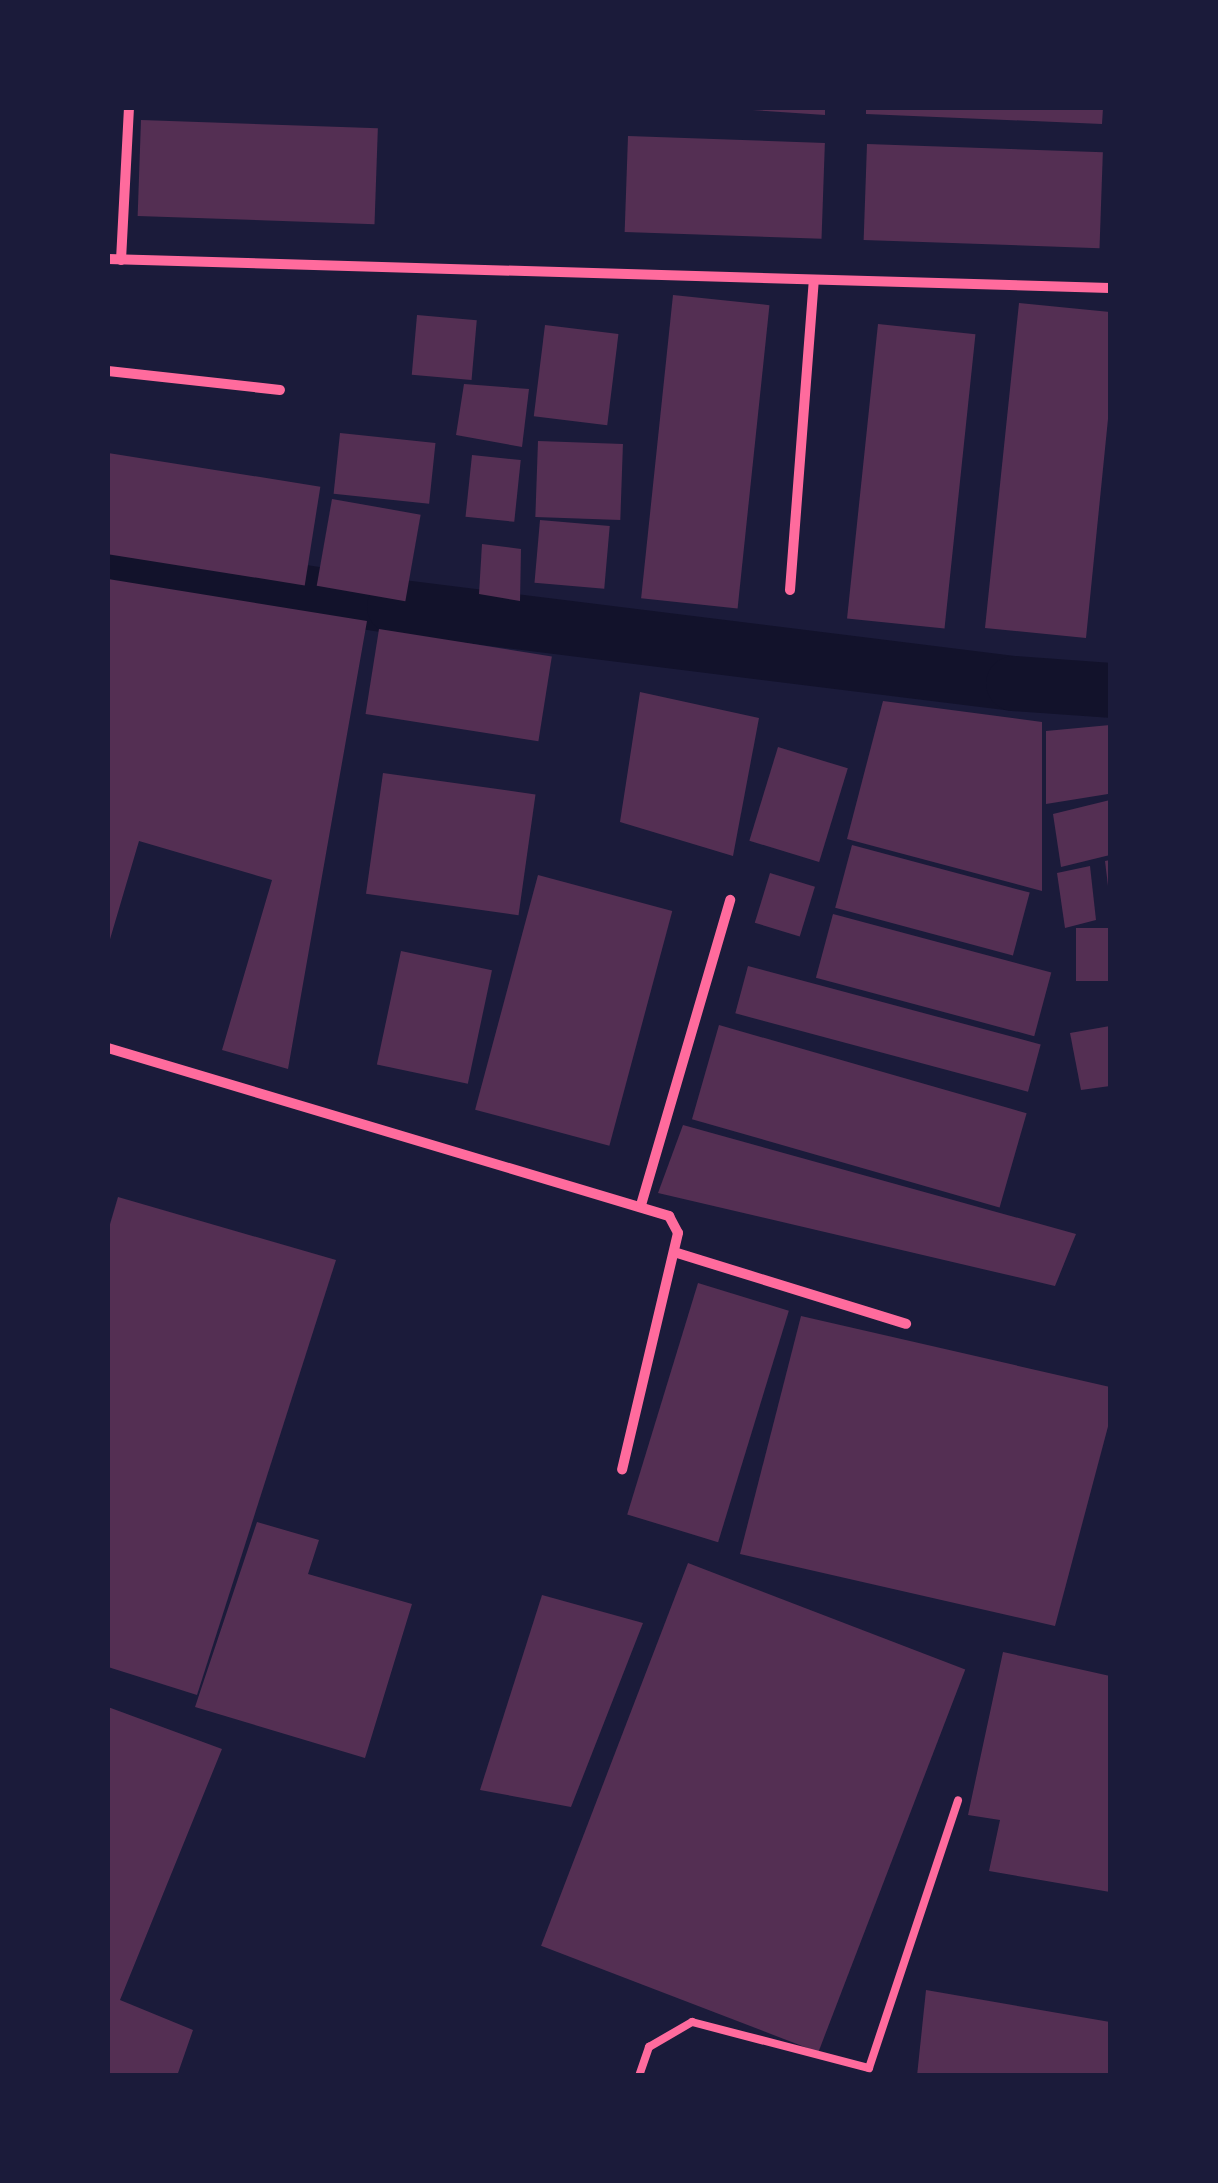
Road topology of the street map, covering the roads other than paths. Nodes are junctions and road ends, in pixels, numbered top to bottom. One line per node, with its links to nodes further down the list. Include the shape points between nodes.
1 (129, 108): 3 (street)
2 (108, 260): 3 (street)
3 (122, 260): 4 (street)
4 (814, 281): 5 (street); 8 (street)
5 (1110, 288)
6 (108, 371): 7 (street)
7 (280, 390)
8 (790, 590)
9 (730, 900): 11 (street)
10 (108, 1048): 11 (street)
11 (641, 1206): 12 (street, via 668,1216 678,1233)
12 (674, 1252): 13 (street); 14 (street)
13 (906, 1324)
14 (622, 1468)
15 (958, 1800): 16 (lane)
16 (868, 2072): 17 (lane, via 692,2022 649,2048)
17 (639, 2076)

